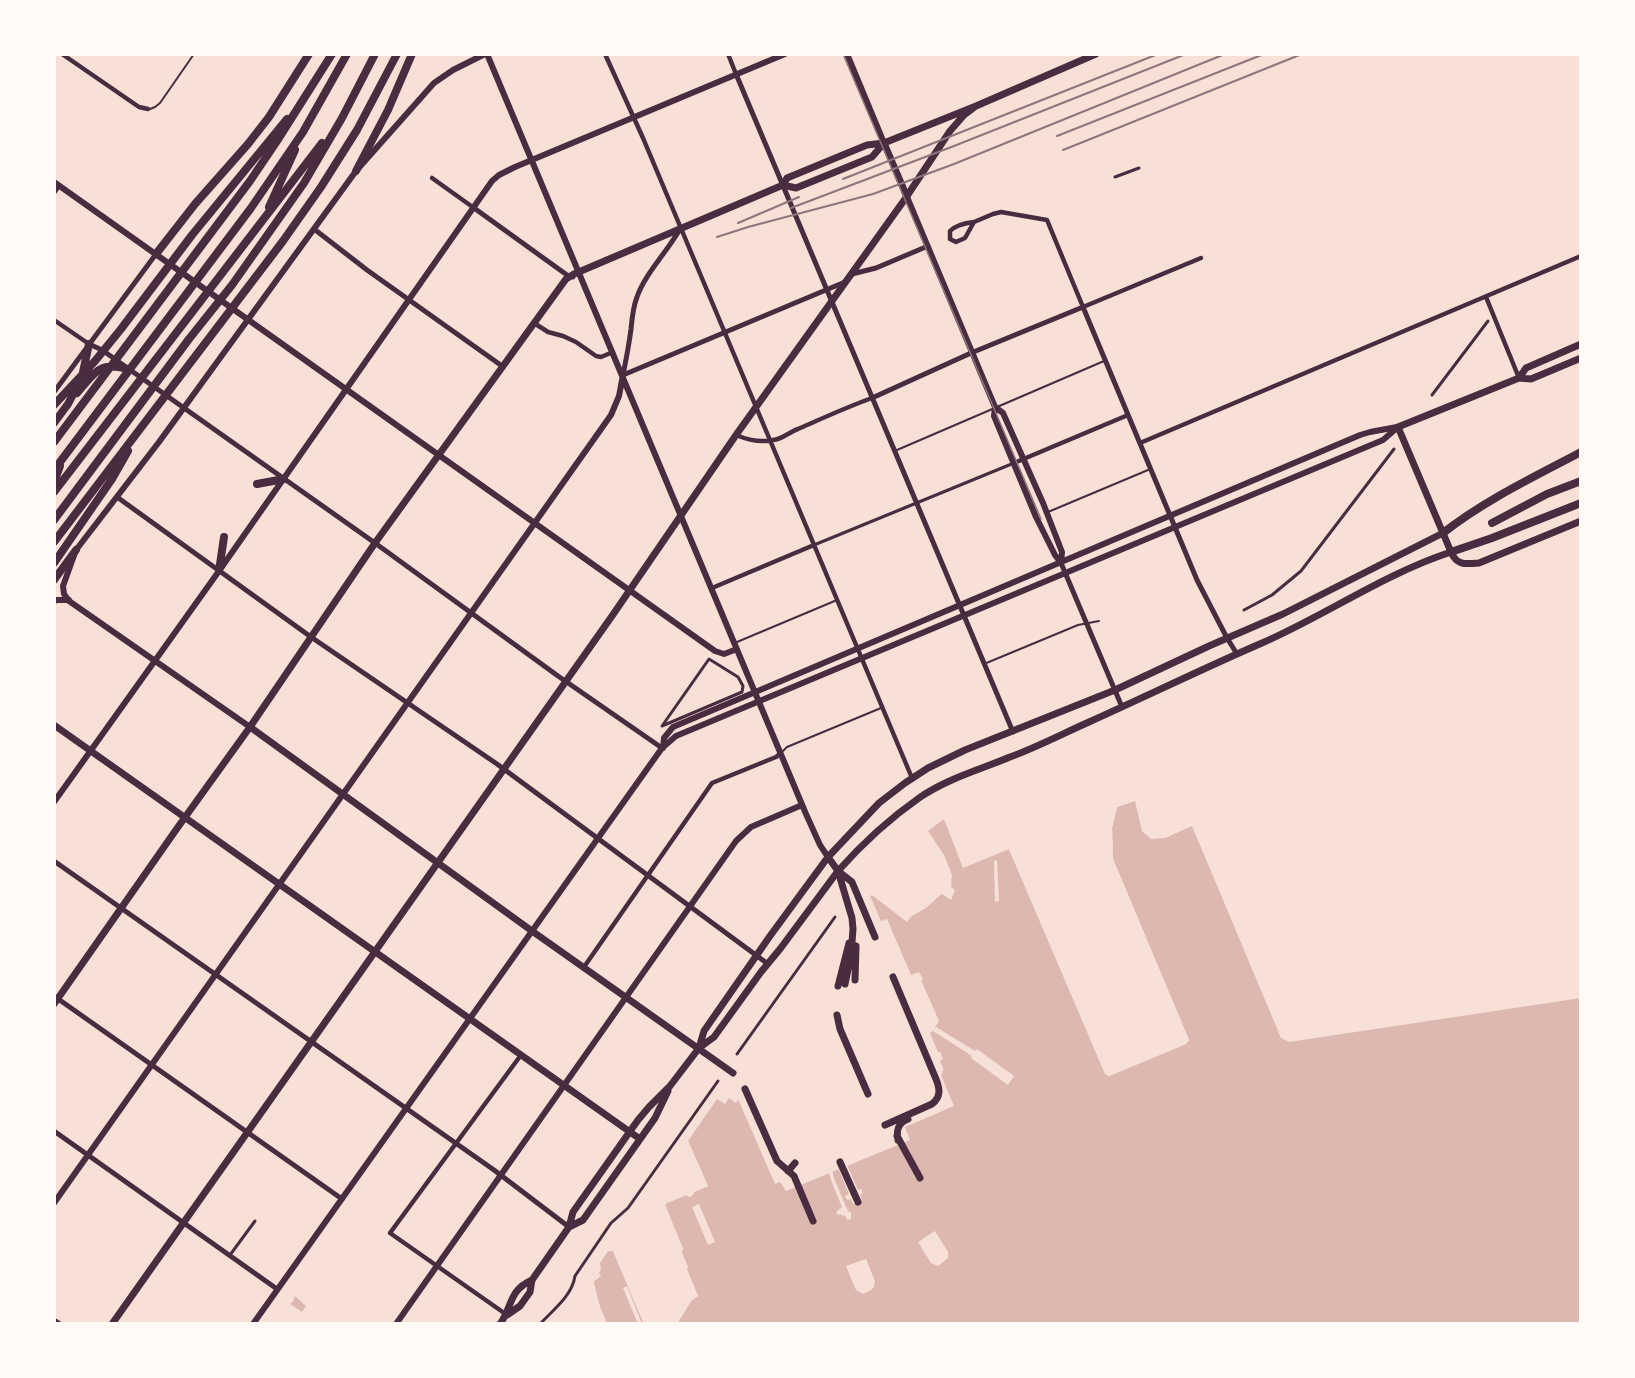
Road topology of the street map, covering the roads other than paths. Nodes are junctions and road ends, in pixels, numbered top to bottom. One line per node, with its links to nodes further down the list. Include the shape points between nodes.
1 (62, 54): 18 (street, via 139,107)
2 (194, 54): 18 (lane, via 160,103)
3 (309, 54): 37 (highway, via 269,117)
4 (332, 54): 16 (highway)
5 (347, 54): 21 (highway)
6 (375, 54): 19 (highway)
7 (397, 54): 88 (highway, via 331,173 140,429)
8 (412, 54): 24 (highway)
9 (486, 54): 24 (main road, via 434,83); 40 (main road)
10 (605, 54): 20 (street)
11 (728, 54): 15 (street)
12 (785, 54): 15 (main road)
13 (847, 54): 22 (main road)
14 (1091, 55): 17 (main road)
15 (736, 74): 20 (main road); 28 (street)
16 (309, 92): 67 (highway, via 192,235 122,329); 76 (highway, via 261,165)
17 (976, 106): 22 (main road); 30 (main road, via 958,120)
18 (148, 109)
19 (342, 118): 33 (highway); 101 (highway, via 304,183 232,285)
20 (634, 118): 31 (main road, via 508,170 496,178); 34 (street)
21 (303, 132): 33 (highway); 82 (highway)
22 (884, 142): 28 (main road, via 867,145 788,178); 28 (main road, via 872,157 796,188); 30 (main road)
23 (1139, 168): 25 (street)
24 (356, 171): 35 (main road)
25 (1115, 177)
26 (432, 178): 31 (street)
27 (57, 184): 29 (street); 37 (main road)
28 (783, 185): 34 (main road); 42 (street)
29 (54, 193)
30 (907, 196): 36 (main road); 41 (main road)
31 (474, 208): 40 (street, via 568,276); 44 (main road)
32 (974, 222): 32 (street, via 953,227 950,239 956,242 965,238); 46 (street, via 1001,212 1047,220)
33 (256, 228): 93 (highway)
34 (680, 228): 40 (main road); 51 (street); 60 (street, via 637,295)
35 (314, 229): 44 (street); 47 (main road)
36 (928, 246): 41 (street); 55 (main road)
37 (156, 254): 47 (main road); 52 (street)
38 (1581, 256): 43 (street)
39 (1201, 258): 46 (street)
40 (579, 273): 50 (main road, via 563,283); 54 (main road)
41 (850, 278): 42 (street); 45 (main road)
42 (826, 290): 45 (street); 51 (street)
43 (1486, 297): 61 (street); 77 (street)
44 (408, 300): 58 (street); 62 (main road)
45 (832, 302): 65 (street); 68 (main road)
46 (1083, 308): 55 (street); 57 (street)
47 (249, 319): 62 (main road); 70 (main road)
48 (54, 320): 52 (street)
49 (1488, 321): 64 (street)
50 (534, 322): 54 (street, via 596,356); 58 (main road)
51 (724, 332): 60 (street); 68 (street)
52 (89, 344): 59 (street); 63 (street); 66 (highway, via 86,365)
53 (1581, 344): 61 (main road, via 1526,368)
54 (613, 352): 60 (main road)
55 (972, 352): 65 (street); 69 (main road)
56 (1581, 358): 61 (main road, via 1531,379)
57 (1106, 360): 69 (lane); 71 (street)
58 (502, 366): 81 (main road)
59 (130, 370): 66 (highway, via 117,366 101,368); 70 (street)
60 (623, 375): 99 (main road); 103 (main road, via 611,415)
61 (1519, 378): 73 (main road)
62 (346, 389): 81 (main road); 89 (main road)
63 (54, 392)
64 (1432, 395)
65 (872, 398): 75 (street); 79 (street)
66 (68, 404): 72 (highway)
67 (54, 405)
68 (756, 407): 74 (main road); 75 (street)
69 (995, 407): 79 (lane); 83 (main road, via 1004,413); 84 (main road, via 994,416)
70 (184, 408): 89 (street); 95 (main road)
71 (1128, 415): 77 (street); 83 (street)
72 (54, 423)
73 (1398, 427): 100 (main road, via 1360,435); 105 (main road, via 1383,440); 106 (main road)
74 (736, 435): 75 (street); 99 (main road)
75 (770, 441): 110 (street)
76 (54, 442)
77 (1140, 443): 85 (street)
78 (1394, 449): 124 (street, via 1300,571 1272,595)
79 (894, 451): 96 (street)
80 (1581, 452): 106 (highway, via 1471,512)
81 (438, 455): 103 (main road); 109 (main road)
82 (64, 457): 86 (highway); 91 (highway)
83 (1024, 459): 84 (street); 98 (main road)
84 (1014, 463): 96 (street); 114 (main road, via 1042,531)
85 (1151, 469): 98 (lane); 100 (street)
86 (54, 470)
87 (1581, 476): 94 (highway)
88 (109, 477): 108 (highway); 113 (highway)
89 (284, 478): 92 (highway); 109 (street); 115 (main road)
90 (1581, 481): 94 (highway)
91 (54, 482)
92 (257, 484)
93 (54, 492)
94 (1547, 494): 104 (highway)
95 (117, 498): 111 (main road); 115 (street)
96 (916, 503): 110 (street); 123 (street)
97 (1581, 503): 112 (highway)
98 (1047, 512): 114 (main road, via 1062,552)
99 (681, 515): 118 (main road); 119 (main road)
100 (1171, 516): 105 (street); 114 (main road)
101 (54, 520)
102 (1581, 521): 112 (main road, via 1479,563 1458,562)
103 (535, 523): 119 (main road); 125 (main road)
104 (1492, 523)
105 (1175, 527): 116 (main road); 130 (street)
106 (1443, 533): 112 (main road); 130 (main road)
107 (224, 537): 115 (highway)
108 (54, 542)
109 (375, 543): 125 (street); 129 (main road)
110 (814, 545): 118 (street); 120 (street)
111 (76, 550): 117 (highway); 121 (main road, via 63,586)
112 (1451, 552): 133 (main road, via 1385,580)
113 (54, 563)
114 (1061, 563): 116 (street); 123 (main road)
115 (219, 571): 129 (street); 135 (main road)
116 (1065, 572): 126 (main road); 128 (street)
117 (54, 580)
118 (712, 588): 131 (main road)
119 (629, 590): 131 (main road, via 715,651 724,654); 137 (main road)
120 (837, 600): 131 (lane); 132 (street)
121 (69, 601): 122 (main road, via 59,599); 135 (main road)
122 (54, 603)
123 (959, 606): 126 (street); 132 (main road)
124 (1244, 610)
125 (471, 613): 137 (street); 141 (main road)
126 (963, 615): 134 (main road); 136 (street)
127 (1099, 621): 128 (lane)
128 (1086, 623): 136 (lane); 138 (street)
129 (311, 637): 141 (street); 146 (main road)
130 (1227, 638): 133 (street); 138 (main road)
131 (736, 646): 139 (main road)
132 (857, 649): 134 (street); 139 (main road)
133 (1237, 654): 143 (main road)
134 (861, 658): 140 (main road); 142 (street)
135 (155, 661): 146 (main road); 149 (main road)
136 (984, 664): 147 (street)
137 (565, 681): 148 (street); 151 (main road)
138 (1115, 690): 143 (street); 147 (main road)
139 (755, 692): 140 (main road); 148 (main road, via 673,727 664,738)
140 (758, 701): 148 (main road, via 676,736); 150 (main road)
141 (407, 703): 151 (street); 153 (main road)
142 (882, 707): 150 (lane); 152 (street)
143 (1122, 707): 161 (main road, via 943,784 885,824)
144 (54, 725): 149 (main road)
145 (662, 726): 145 (street, via 742,692 741,682 709,659)
146 (250, 727): 153 (main road); 156 (main road)
147 (1013, 732): 152 (main road, via 948,758)
148 (663, 748): 157 (main road)
149 (91, 751): 154 (main road); 156 (main road)
150 (781, 753): 155 (main road); 162 (street, via 712,783)
151 (503, 769): 157 (street); 160 (main road)
152 (912, 778): 158 (main road, via 879,803)
153 (344, 795): 160 (main road); 163 (main road)
154 (54, 802)
155 (802, 805): 158 (main road); 164 (main road, via 744,832)
156 (184, 817): 163 (main road); 165 (main road)
157 (598, 838): 162 (street); 168 (main road)
158 (828, 857): 161 (main road); 171 (main road)
159 (54, 861): 165 (street)
160 (437, 862): 168 (main road); 170 (main road)
161 (838, 871): 167 (main road); 169 (main road, via 852,882); 172 (main road)
162 (648, 875): 164 (street); 173 (street)
163 (279, 885): 170 (main road); 174 (main road)
164 (689, 906): 171 (street); 178 (main road)
165 (121, 908): 174 (street); 179 (main road)
166 (835, 917): 184 (street)
167 (853, 929): 176 (main road); 177 (main road, via 851,955)
168 (532, 932): 173 (main road); 181 (main road)
169 (875, 937)
170 (374, 951): 181 (main road); 182 (main road)
171 (757, 956): 172 (street); 183 (main road, via 704,1030)
172 (768, 964): 183 (main road, via 714,1037)
173 (584, 967): 178 (main road)
174 (216, 975): 182 (street); 186 (main road)
175 (893, 977): 190 (main road)
176 (855, 980)
177 (842, 985)
178 (626, 997): 183 (main road); 189 (main road)
179 (55, 1000): 186 (street)
180 (837, 1015): 193 (main road)
181 (470, 1019): 185 (main road); 194 (main road)
182 (310, 1042): 194 (street); 196 (main road)
183 (699, 1048): 187 (main road); 191 (main road)
184 (737, 1054)
185 (521, 1055): 189 (main road); 200 (street)
186 (152, 1064): 196 (street); 201 (main road)
187 (733, 1073)
188 (718, 1081): 225 (street, via 628,1208 611,1223 575,1276 574,1285)
189 (563, 1085): 197 (main road); 205 (main road)
190 (938, 1085): 199 (main road, via 940,1101 903,1121 897,1130); 199 (main road, via 939,1095 932,1104 888,1124)
191 (670, 1086): 197 (main road); 198 (main road, via 658,1114)
192 (745, 1089): 204 (main road, via 777,1161)
193 (868, 1094)
194 (406, 1109): 200 (street); 207 (main road)
195 (54, 1131): 201 (street)
196 (247, 1132): 207 (street); 212 (main road)
197 (630, 1133): 198 (main road); 213 (main road, via 573,1212)
198 (640, 1139): 213 (main road, via 583,1220)
199 (898, 1140): 206 (main road)
200 (455, 1144): 205 (street); 215 (street, via 390,1233)
201 (88, 1155): 209 (main road); 212 (street)
202 (840, 1162): 208 (main road)
203 (795, 1163): 204 (main road)
204 (788, 1171): 211 (main road, via 794,1176)
205 (501, 1175): 213 (street); 215 (main road)
206 (920, 1178)
207 (342, 1199): 217 (main road)
208 (858, 1202)
209 (54, 1203)
210 (255, 1221): 214 (street)
211 (813, 1221)
212 (183, 1223): 214 (street); 221 (main road)
213 (569, 1227): 216 (main road)
214 (230, 1256): 217 (street)
215 (436, 1266): 218 (street); 223 (main road)
216 (532, 1280): 218 (main road, via 524,1302); 218 (main road, via 515,1293)
217 (277, 1289): 222 (main road)
218 (507, 1315): 224 (main road)
219 (54, 1320): 220 (street)
220 (60, 1324)
221 (112, 1324)
222 (253, 1324)
223 (396, 1324)
224 (500, 1324)
225 (540, 1324)

